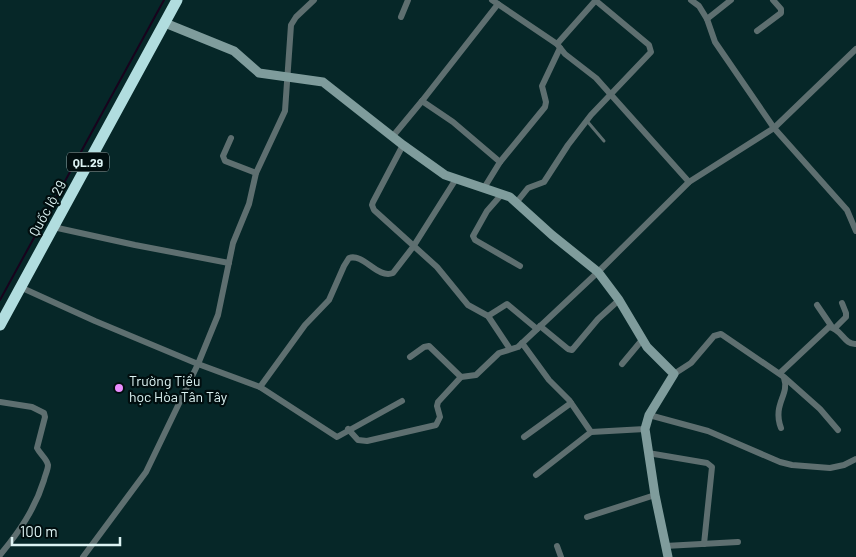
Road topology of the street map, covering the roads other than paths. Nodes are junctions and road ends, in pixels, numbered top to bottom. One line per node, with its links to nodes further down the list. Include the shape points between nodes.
1 (177, 0): 11 (highway, Quốc lộ 29 / QL.29)
2 (314, 0): 15 (street, via 291,25)
3 (408, 0): 9 (street)
4 (595, 0): 13 (street); 16 (street, via 651,50)
5 (691, 0): 10 (street)
6 (731, 0): 10 (street)
7 (773, 0): 12 (street, via 782,12)
8 (495, 2): 13 (street); 17 (street)
9 (401, 17)
10 (707, 20): 19 (street, via 715,42)
11 (164, 23): 15 (street, via 234,52 259,73); 31 (highway, Quốc lộ 29 / QL.29)
12 (757, 31)
13 (559, 46): 16 (street, via 596,78); 24 (street, via 542,86 546,104)
14 (856, 49): 19 (street)
15 (286, 77): 20 (street, via 323,82); 25 (street, via 285,112)
16 (610, 95): 18 (street); 27 (street)
17 (422, 101): 20 (street); 24 (street, via 454,122)
18 (586, 120): 22 (lane); 30 (street, via 544,182 528,188)
19 (774, 128): 27 (street); 32 (street, via 847,210)
20 (393, 136): 23 (street)
21 (231, 138): 25 (street, via 223,159)
22 (604, 141)
23 (403, 145): 26 (street, via 445,175); 33 (street, via 372,205)
24 (500, 162): 28 (street)
25 (256, 172): 34 (street, via 249,204 232,243)
26 (456, 179): 28 (street); 33 (street)
27 (689, 182): 36 (street)
28 (484, 188): 29 (street)
29 (502, 194): 30 (street); 35 (street, via 487,211 473,236)
30 (516, 204): 36 (street)
31 (53, 227): 34 (street); 37 (highway, Quốc lộ 29 / QL.29)
32 (856, 232)
33 (413, 247): 41 (street, via 437,267 468,304); 55 (street, via 397,270 389,274 355,257 349,258 329,300 305,325)
34 (229, 262): 50 (street, via 218,315)
35 (520, 266)
36 (598, 272): 38 (street); 43 (street)
37 (20, 287): 42 (highway, Quốc lộ 29 / QL.29); 50 (street)
38 (619, 300): 43 (street, via 598,318 572,350); 45 (street)
39 (842, 303): 44 (street, via 846,317)
40 (817, 304): 44 (street)
41 (488, 316): 43 (street, via 507,304); 48 (street)
42 (0, 325)
43 (538, 328): 46 (street)
44 (834, 328): 47 (street, via 848,343); 53 (street, via 827,328)
45 (642, 340): 51 (street); 52 (street)
46 (522, 343): 48 (street); 58 (street)
47 (856, 344)
48 (510, 350): 54 (street, via 499,353 476,375)
49 (410, 357): 54 (street, via 429,346)
50 (198, 364): 55 (street); 76 (street, via 146,472)
51 (622, 364)
52 (674, 374): 53 (street, via 691,363 717,334); 59 (street)
53 (782, 375): 60 (street, via 786,387 778,410); 63 (street)
54 (461, 378): 61 (street, via 438,402 440,420 432,427 367,441 358,440)
55 (260, 387): 61 (street, via 337,437)
56 (402, 401): 61 (street)
57 (0, 402): 75 (street, via 44,412 37,448 48,465 33,509)
58 (571, 403): 64 (street); 65 (street)
59 (649, 415): 62 (street); 67 (street, via 708,431 792,465 838,467)
60 (781, 428)
61 (348, 429)
62 (645, 429): 64 (street); 66 (street)
63 (838, 430)
64 (591, 432): 68 (street)
65 (524, 437)
66 (648, 453): 69 (street); 72 (street, via 707,463 712,467)
67 (856, 459)
68 (536, 475)
69 (655, 495): 70 (street); 74 (street)
70 (587, 517)
71 (738, 542): 72 (street)
72 (704, 544): 74 (street)
73 (557, 546): 77 (street)
74 (665, 546): 78 (street)
75 (0, 555)
76 (83, 557)
77 (561, 557)
78 (668, 557)

